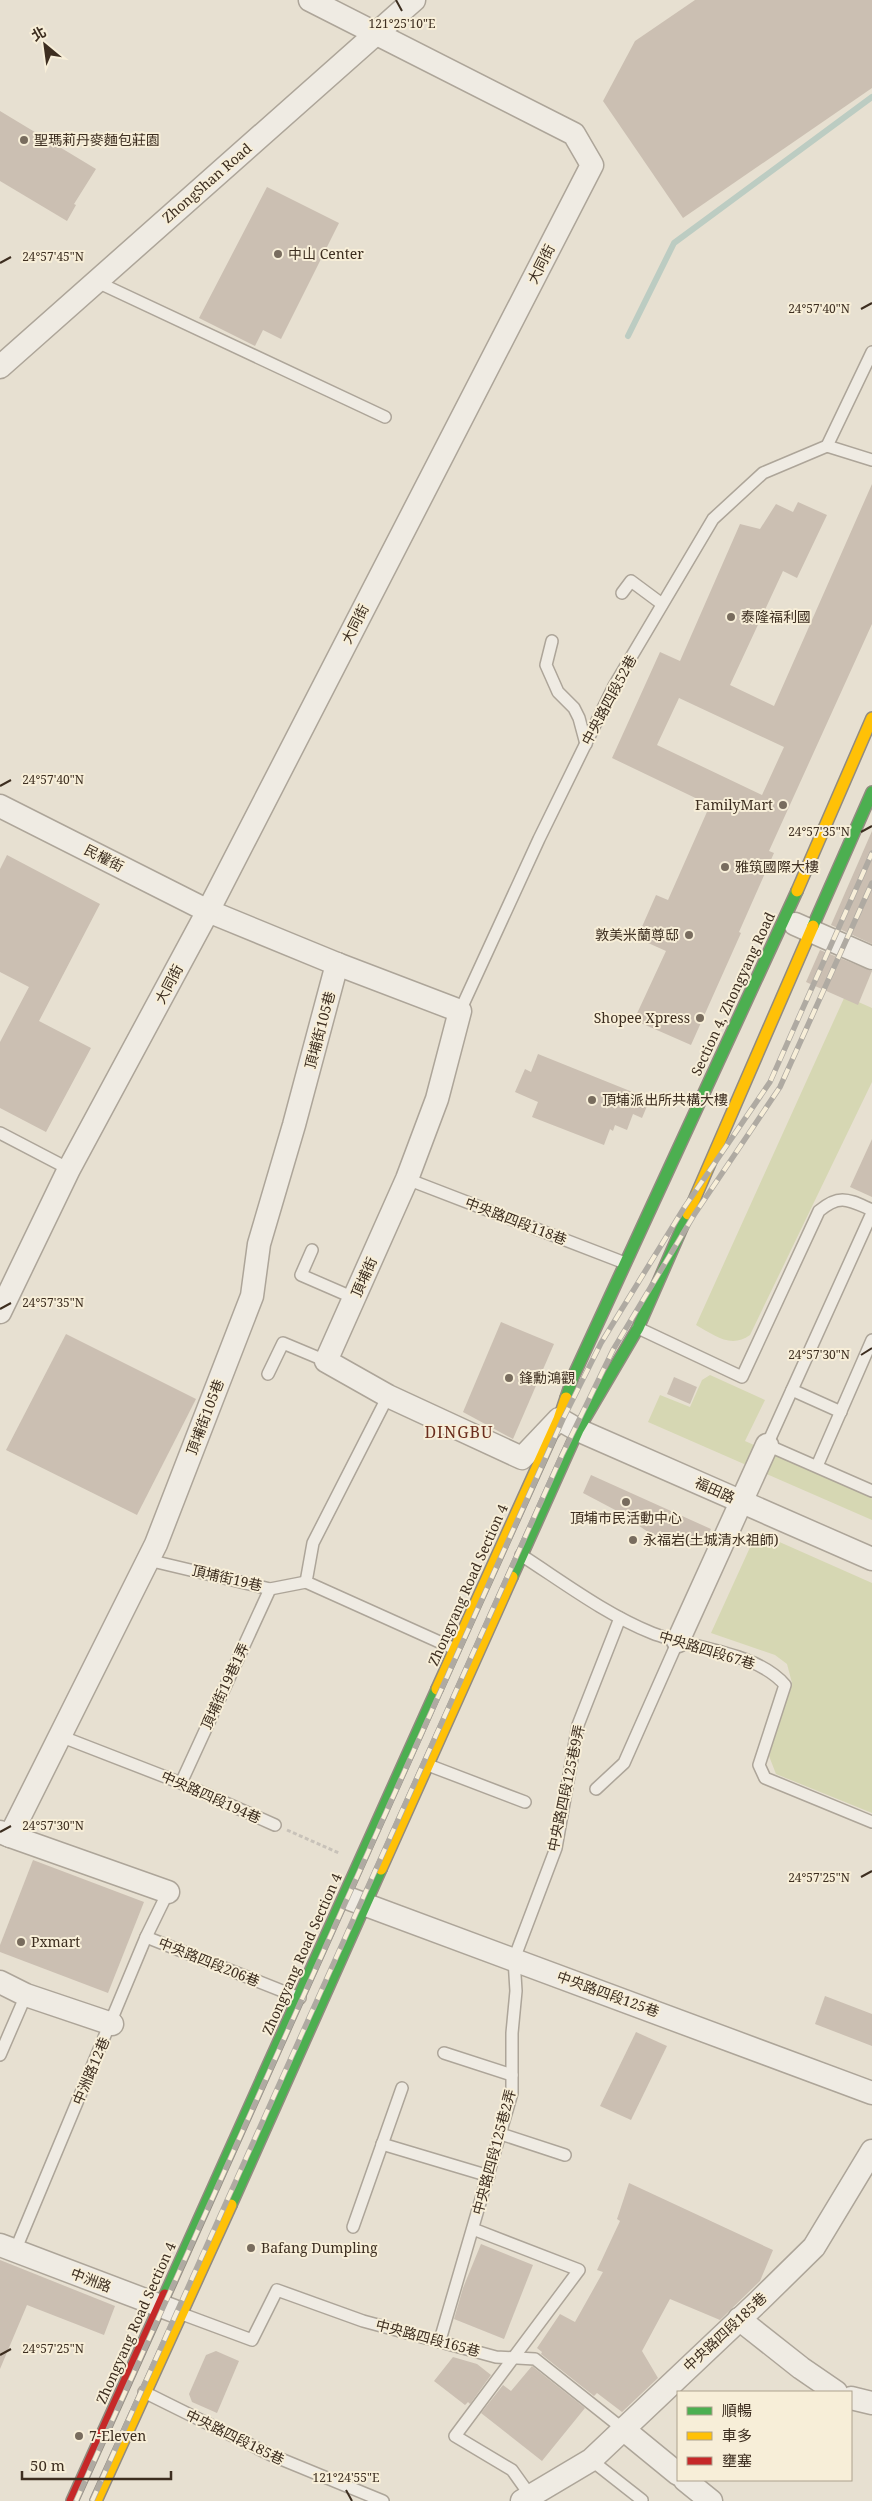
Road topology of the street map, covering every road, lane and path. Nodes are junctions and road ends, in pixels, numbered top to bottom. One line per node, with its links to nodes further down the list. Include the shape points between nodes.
1 (310, 0): 3 (street)
2 (414, 0): 3 (street, ZhongShan Road)
3 (376, 34): 4 (street, ZhongShan Road); 17 (street, 大同街, via 574,134 592,165)
4 (95, 281): 6 (street, ZhongShan Road); 7 (lane)
5 (872, 352): 8 (lane)
6 (0, 368)
7 (384, 417)
8 (827, 446): 9 (lane); 11 (lane, 中央路四段52巷, via 763,473 713,519)
9 (872, 460)
10 (622, 593): 11 (lane, via 631,581)
11 (662, 604): 14 (lane, 中央路四段52巷, via 614,686)
12 (552, 641): 14 (lane, via 546,665 558,692 574,708)
13 (872, 718): 18 (main road, Section 4, Zhongyang Road)
14 (586, 744): 22 (lane, 中央路四段52巷)
15 (872, 792): 19 (main road)
16 (0, 806): 17 (street, 民權街)
17 (208, 911): 21 (street); 24 (street, 大同街)
18 (784, 919): 19 (street); 28 (main road, Section 4, Zhongyang Road)
19 (811, 930): 20 (street); 31 (main road)
20 (872, 958)
21 (337, 964): 22 (street); 45 (street, 頂埔街105巷, via 259,1244 252,1296)
22 (460, 1011): 25 (street, 頂埔街, via 437,1099)
23 (0, 1132): 24 (lane)
24 (69, 1169): 30 (street, 大同街)
25 (408, 1179): 28 (lane, 中央路四段118巷); 29 (street, 頂埔街)
26 (872, 1212): 31 (lane, via 846,1199 830,1201 819,1211 742,1377); 35 (lane)
27 (312, 1250): 29 (lane, via 301,1275)
28 (625, 1263): 38 (main road, Section 4, Zhongyang Road, via 573,1377)
29 (354, 1298): 33 (street, 頂埔街)
30 (0, 1312)
31 (638, 1328): 38 (main road)
32 (872, 1340): 37 (lane)
33 (326, 1361): 34 (lane, via 283,1343); 36 (street)
34 (268, 1374)
35 (792, 1390): 37 (lane); 39 (lane)
36 (388, 1396): 38 (street, via 522,1458); 46 (lane, via 313,1543)
37 (841, 1412): 40 (lane)
38 (569, 1424): 42 (street, 福田路); 43 (main road, Zhongyang Road Section 4); 50 (main road, Zhongyang Road Section 4)
39 (767, 1445): 40 (lane); 42 (street)
40 (817, 1466): 41 (lane)
41 (872, 1491)
42 (742, 1502): 44 (street, 福田路); 49 (street)
43 (521, 1555): 48 (lane, 中央路四段67巷); 51 (main road, Zhongyang Road Section 4)
44 (872, 1559)
45 (148, 1560): 47 (lane, 頂埔街19巷); 52 (street, 頂埔街105巷)
46 (306, 1582): 47 (lane, 頂埔街19巷); 50 (lane)
47 (270, 1588): 54 (lane, 頂埔街19巷1弄)
48 (620, 1618): 49 (lane, 中央路四段67巷); 64 (lane, 中央路四段125巷9弄, via 578,1725 556,1848)
49 (678, 1641): 55 (lane, via 624,1763); 57 (lane, 中央路四段67巷, via 751,1662 777,1676 785,1685 759,1766 765,1778)
50 (456, 1649): 51 (lane); 60 (main road, Zhongyang Road Section 4)
51 (475, 1658): 53 (main road, Zhongyang Road Section 4)
52 (60, 1736): 54 (lane, 中央路四段194巷); 59 (street, 頂埔街105巷)
53 (428, 1765): 56 (lane); 62 (main road, Zhongyang Road Section 4)
54 (181, 1782): 58 (lane, 中央路四段194巷)
55 (596, 1789)
56 (525, 1802)
57 (872, 1822)
58 (275, 1825): 60 (path, 中央路四段194巷)
59 (5, 1834): 61 (street)
60 (360, 1862): 62 (main road, Zhongyang Road Section 4)
61 (168, 1892): 63 (lane, 中洲路12巷)
62 (355, 1901): 64 (street, 中央路四段125巷); 67 (main road, Zhongyang Road Section 4); 68 (main road, Zhongyang Road Section 4)
63 (146, 1937): 67 (lane, 中央路四段206巷); 69 (lane, 中洲路12巷)
64 (514, 1959): 72 (lane, 中央路四段125巷2弄, via 516,1991); 74 (street, 中央路四段125巷)
65 (0, 1982): 66 (street)
66 (26, 1995): 69 (street); 71 (lane)
67 (299, 1998): 68 (lane, 中央路四段206巷); 83 (main road, Zhongyang Road Section 4)
68 (319, 2006): 84 (main road, Zhongyang Road Section 4)
69 (112, 2024): 82 (lane, 中洲路12巷)
70 (444, 2053): 72 (lane)
71 (0, 2055)
72 (512, 2075): 75 (lane, 中央路四段125巷2弄, via 512,2093)
73 (402, 2088): 76 (lane)
74 (872, 2093)
75 (501, 2134): 78 (lane); 79 (lane, 中央路四段125巷2弄)
76 (382, 2144): 79 (lane); 80 (lane)
77 (872, 2151): 85 (street, 中央路四段185巷, via 814,2246)
78 (565, 2155)
79 (489, 2176): 81 (lane, 中央路四段125巷2弄)
80 (353, 2226)
81 (473, 2229): 86 (lane, 中央路四段125巷2弄); 87 (lane, via 579,2270)
82 (8, 2248): 83 (street, 中洲路)
83 (161, 2307): 84 (street, 中洲路); 98 (main road, Zhongyang Road Section 4)
84 (182, 2314): 86 (lane, 中央路四段165巷, via 252,2340 277,2290 363,2321); 89 (main road, Zhongyang Road Section 4)
85 (739, 2319): 88 (street); 92 (street, 中央路四段185巷)
86 (440, 2340): 87 (lane, 中央路四段165巷, via 496,2357)
87 (517, 2356): 92 (lane, 中央路四段165巷, via 535,2359); 96 (lane, via 455,2436 512,2470)
88 (835, 2391)
89 (144, 2392): 99 (main road, Zhongyang Road Section 4); 100 (lane, 中央路四段185巷, via 271,2455)
90 (852, 2398): 91 (street)
91 (872, 2403)
92 (623, 2429): 93 (street, 中央路四段185巷); 94 (street)
93 (591, 2460): 96 (street, 中央路四段185巷); 97 (lane)
94 (677, 2473)
95 (686, 2481): 101 (street)
96 (529, 2499)
97 (642, 2500)
98 (72, 2501)
99 (96, 2501)
100 (384, 2501)
101 (712, 2501)

